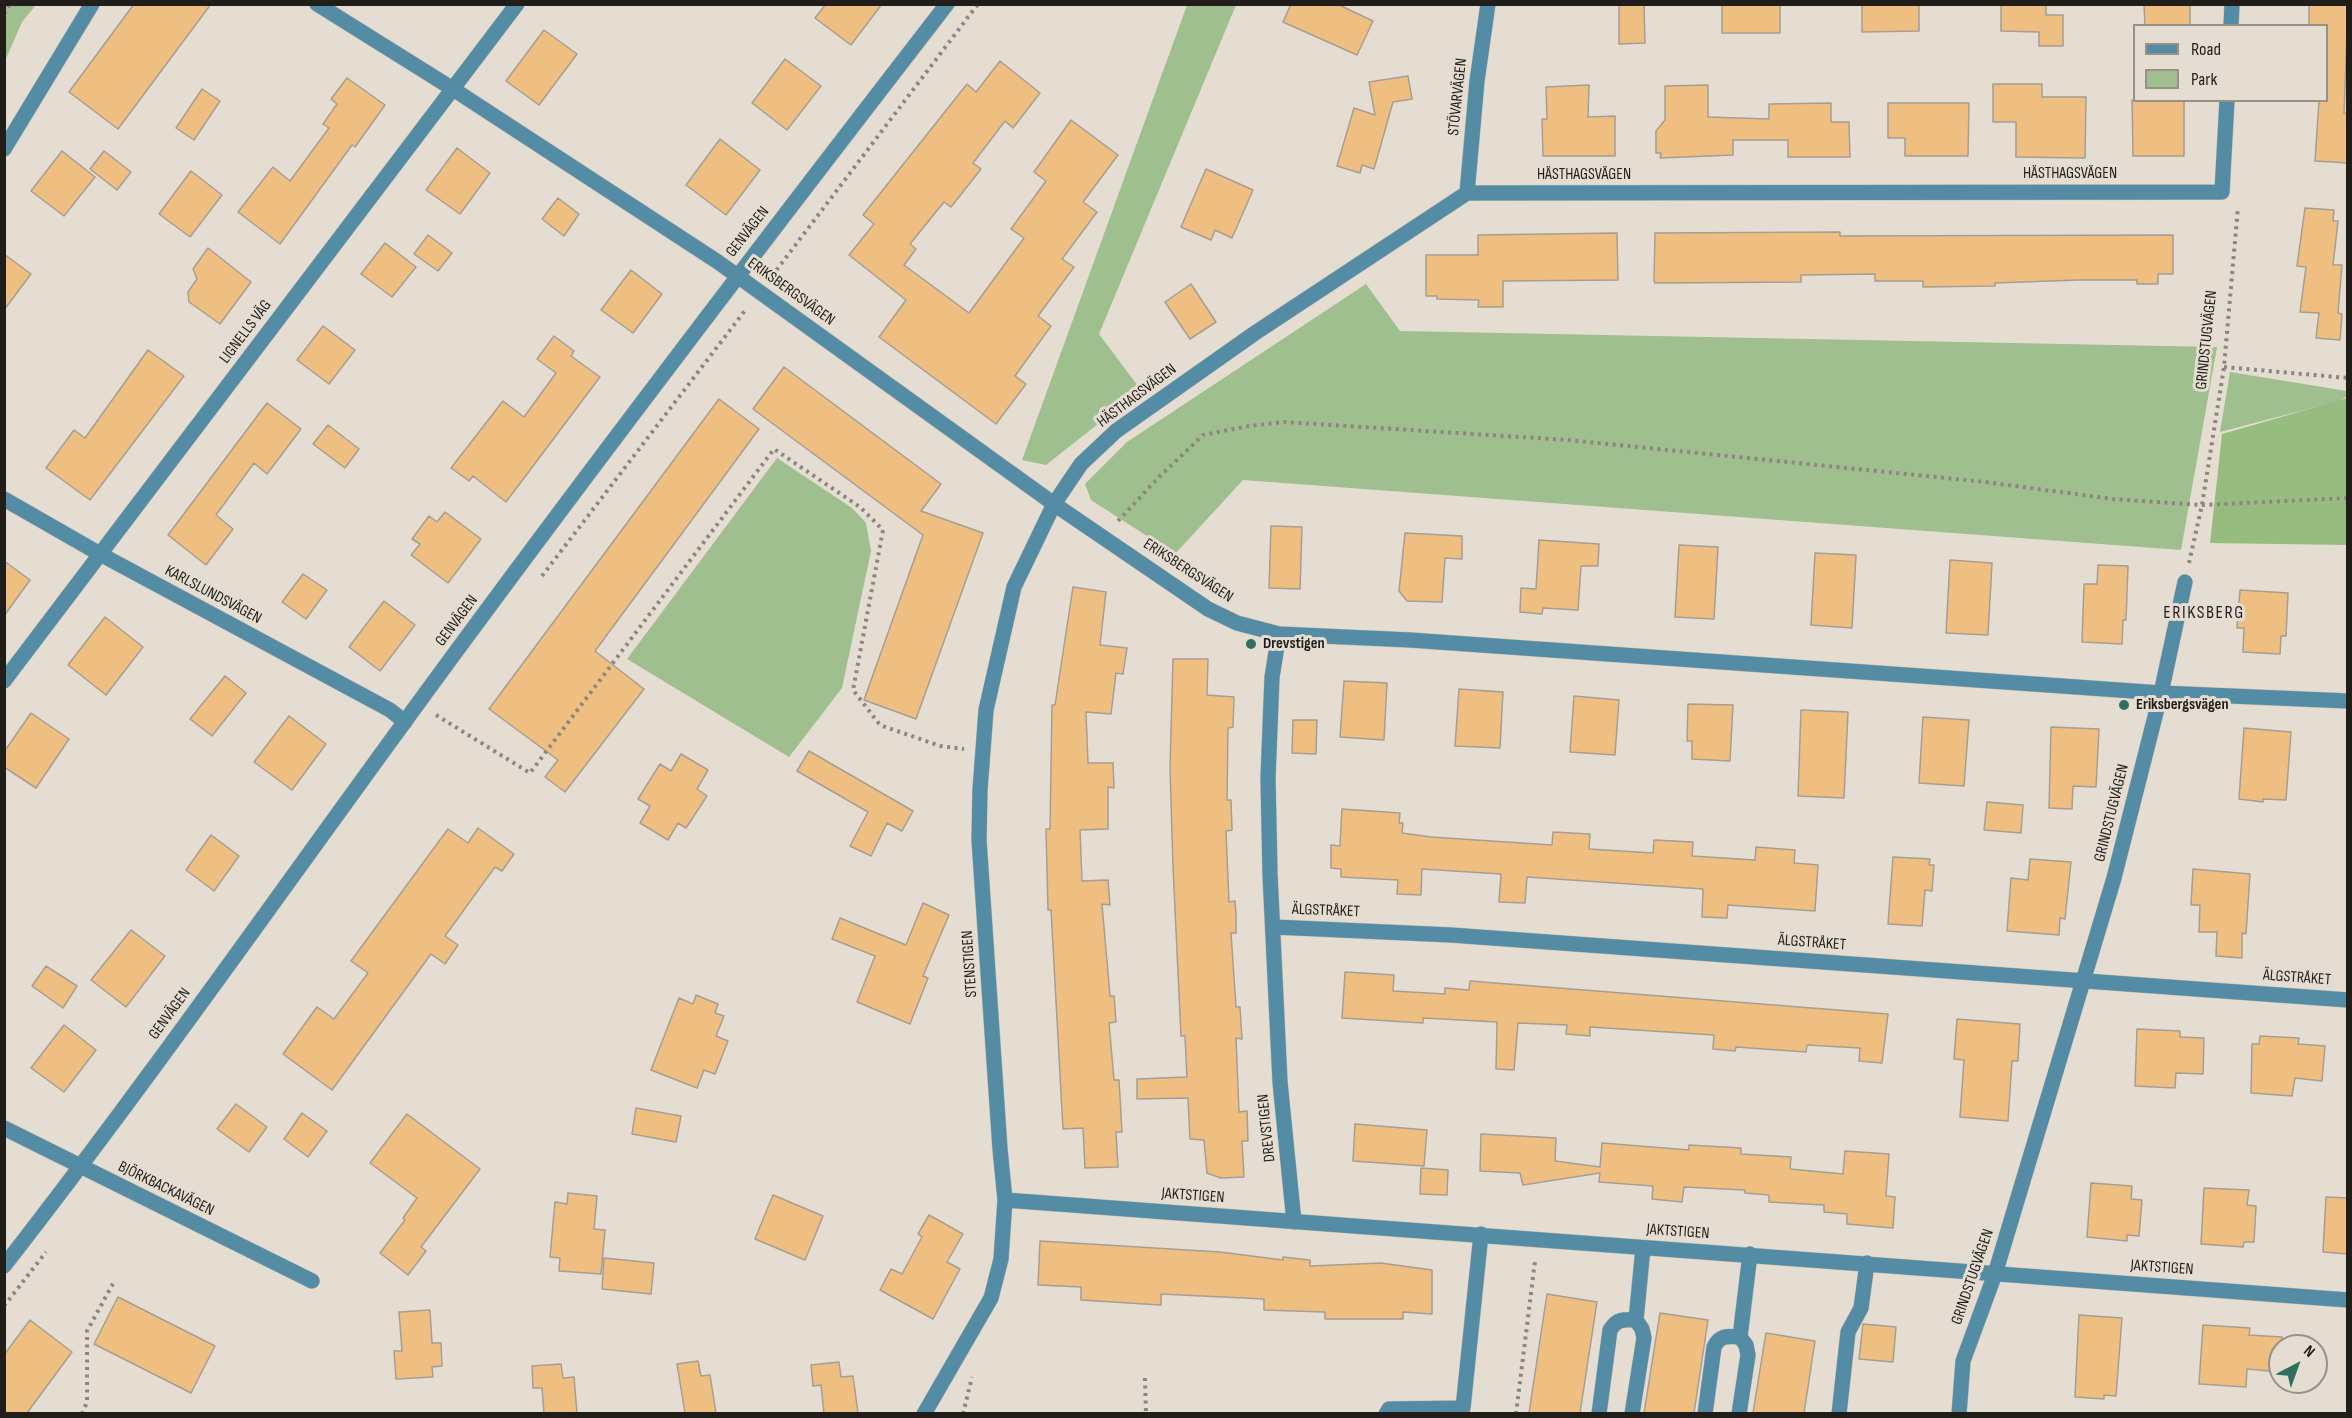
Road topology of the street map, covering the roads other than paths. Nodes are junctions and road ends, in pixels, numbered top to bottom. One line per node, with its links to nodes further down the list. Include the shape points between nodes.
1 (92, 4): 10 (street)
2 (317, 4): 8 (street, ERIKSBERGSVÄGEN)
3 (516, 4): 8 (street, LIGNELLS VÄG)
4 (947, 4): 12 (street, GENVÄGEN)
5 (1488, 4): 11 (street, STÖVARVÄGEN)
6 (2232, 4): 7 (street)
7 (2231, 24)
8 (453, 89): 12 (street, ERIKSBERGSVÄGEN); 15 (street, LIGNELLS VÄG)
9 (2227, 102): 11 (street, HÄSTHAGSVÄGEN, via 2222,192)
10 (4, 148)
11 (1467, 193): 14 (street, HÄSTHAGSVÄGEN, via 1255,333 1116,431 1081,464)
12 (737, 275): 14 (street, ERIKSBERGSVÄGEN); 21 (street, GENVÄGEN)
13 (4, 499): 15 (street, KARLSLUNDSVÄGEN)
14 (1054, 504): 17 (street, ERIKSBERGSVÄGEN, via 1208,609 1237,623); 27 (street, STENSTIGEN, via 1014,587 986,710 982,751 979,840)
15 (100, 554): 18 (street, LIGNELLS VÄG); 21 (street, KARLSLUNDSVÄGEN, via 390,710)
16 (2185, 582): 19 (street, GRINDSTUGVÄGEN)
17 (1279, 634): 19 (street, ERIKSBERGSVÄGEN); 22 (street, DREVSTIGEN, via 1272,677 1268,778)
18 (4, 681)
19 (2161, 693): 20 (street, ERIKSBERGSVÄGEN); 23 (street, GRINDSTUGVÄGEN)
20 (2348, 701)
21 (405, 722): 26 (street, GENVÄGEN)
22 (1274, 927): 23 (street, ÄLGSTRÅKET, via 1451,935); 28 (street, DREVSTIGEN, via 1280,1082)
23 (2084, 980): 24 (street, ÄLGSTRÅKET); 34 (street, GRINDSTUGVÄGEN)
24 (2348, 1000)
25 (4, 1128): 26 (street, BJÖRKBACKAVÄGEN)
26 (82, 1166): 33 (street, GENVÄGEN); 35 (street, BJÖRKBACKAVÄGEN)
27 (1005, 1200): 28 (street, JAKTSTIGEN); 39 (street, STENSTIGEN, via 1001,1259 991,1298)
28 (1294, 1222): 29 (street, JAKTSTIGEN)
29 (1481, 1234): 30 (street, JAKTSTIGEN); 40 (street, via 1463,1408 1389,1409)
30 (1643, 1248): 31 (street, JAKTSTIGEN); 37 (street)
31 (1750, 1254): 32 (street, JAKTSTIGEN); 38 (street)
32 (1867, 1263): 34 (street, JAKTSTIGEN); 45 (street, via 1861,1308 1848,1332)
33 (4, 1266)
34 (1995, 1274): 36 (street, JAKTSTIGEN); 46 (street, GRINDSTUGVÄGEN, via 1963,1361)
35 (312, 1281)
36 (2348, 1300)
37 (1636, 1320): 41 (street, via 1622,1319 1610,1330); 42 (street, via 1644,1338)
38 (1740, 1337): 43 (street, via 1726,1336 1714,1347); 44 (street, via 1748,1355)
39 (924, 1413)
40 (1386, 1413)
41 (1599, 1413)
42 (1632, 1413)
43 (1705, 1413)
44 (1739, 1413)
45 (1839, 1413)
46 (1959, 1413)

